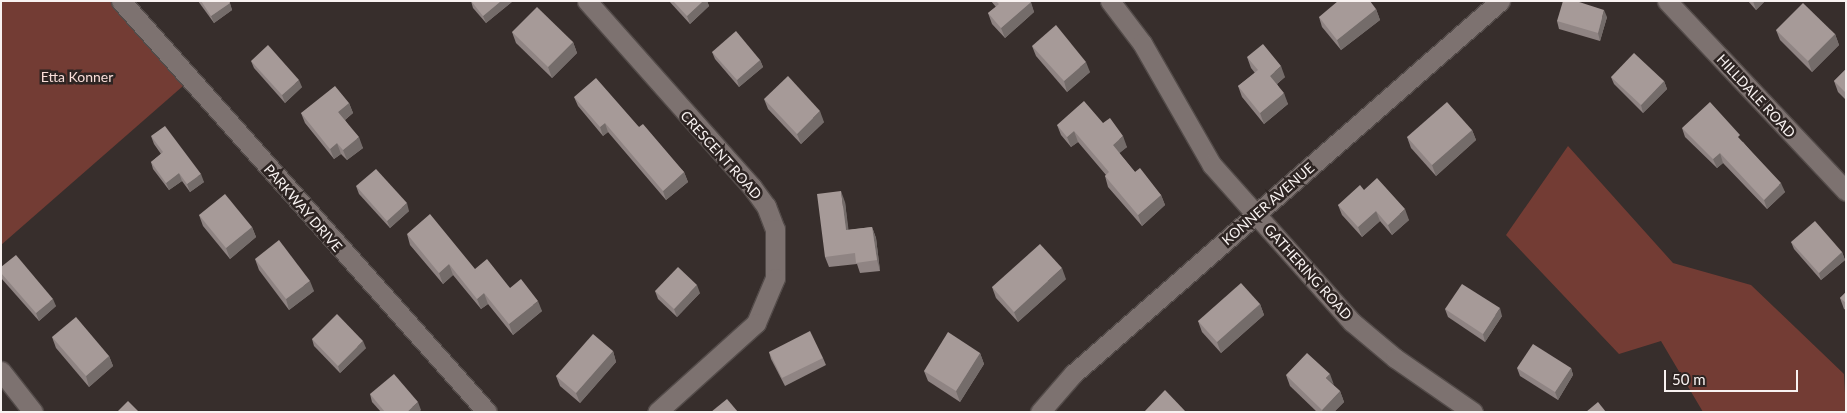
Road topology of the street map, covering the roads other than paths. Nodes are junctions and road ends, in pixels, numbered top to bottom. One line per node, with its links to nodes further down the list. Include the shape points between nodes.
1 (121, 1): 10 (street, PARKWAY DRIVE)
2 (587, 1): 11 (street, CRESCENT ROAD, via 752,187 766,206 775,229 778,254 775,278 756,323)
3 (1110, 1): 7 (street, GATHERING ROAD, via 1142,43 1212,165)
4 (1500, 1): 7 (street, KONNER AVENUE)
5 (1667, 1): 6 (street, HILLDALE ROAD)
6 (1846, 190)
7 (1256, 213): 12 (street, KONNER AVENUE, via 1073,374); 13 (street, GATHERING ROAD, via 1359,328 1395,358)
8 (1, 371): 9 (street)
9 (34, 412)
10 (487, 412)
11 (657, 412)
12 (1040, 412)
13 (1473, 412)

